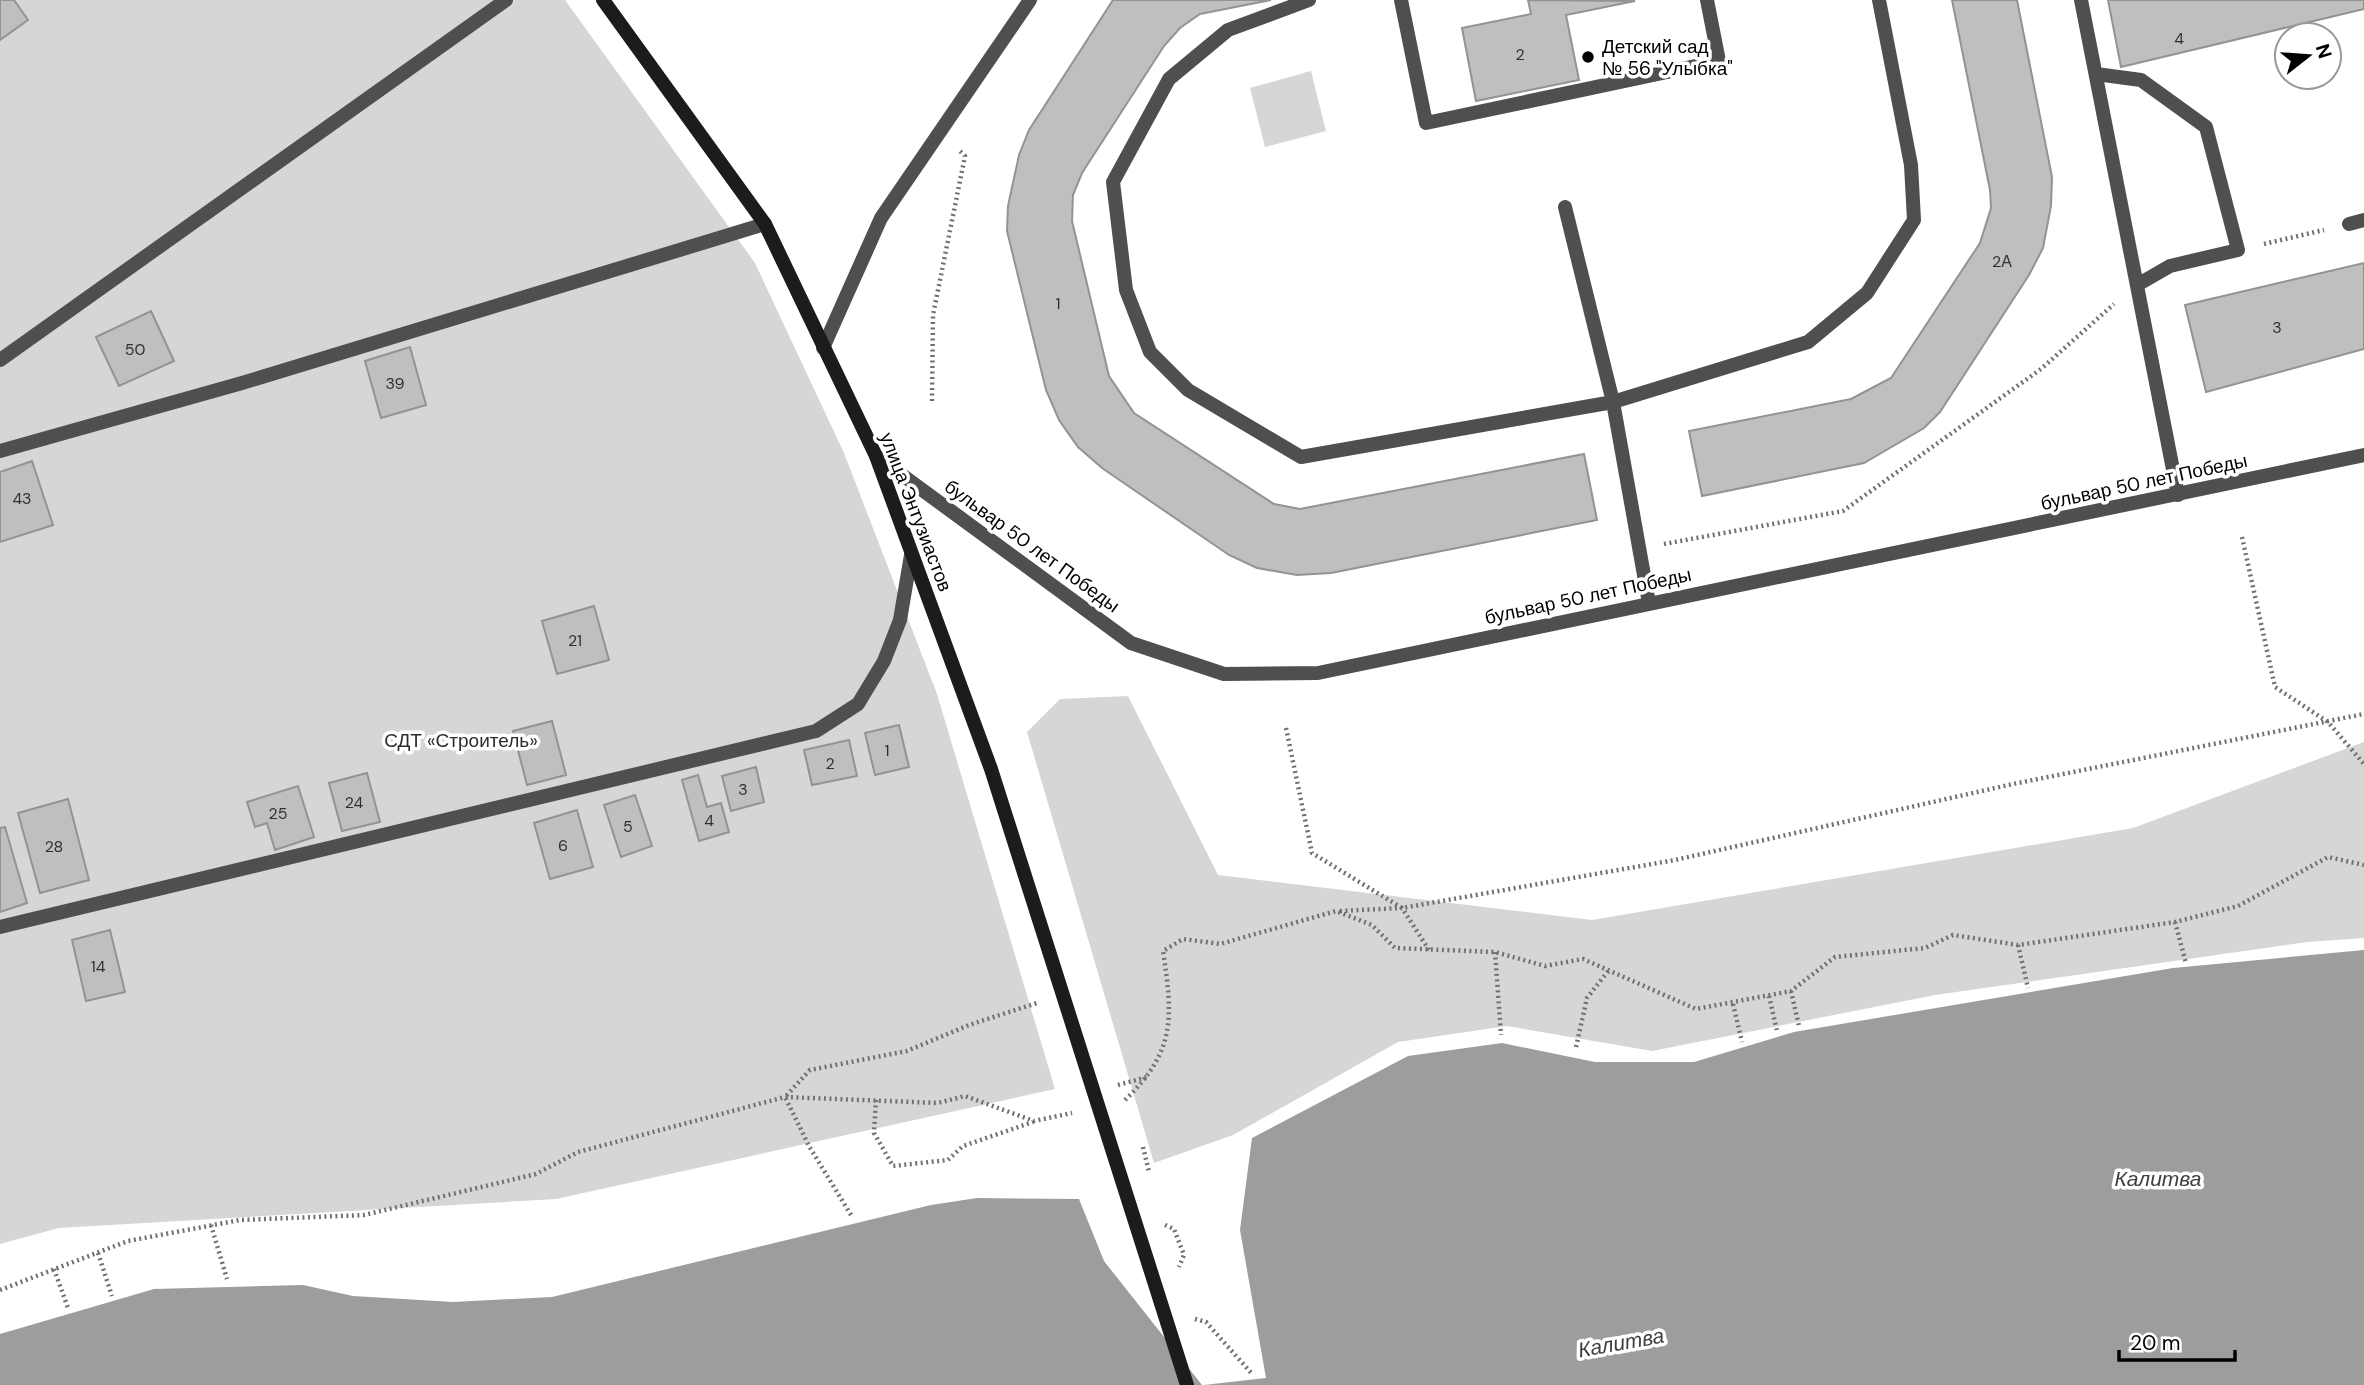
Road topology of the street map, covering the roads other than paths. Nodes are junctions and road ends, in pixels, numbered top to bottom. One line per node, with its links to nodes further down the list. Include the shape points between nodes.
1 (506, 0): 16 (street)
2 (603, 0): 12 (main road, улица Энтузиастов)
3 (1030, 0): 15 (street, via 881,218)
4 (1309, 0): 17 (street, via 1227,30 1169,79 1113,182 1126,290 1150,352 1188,390 1301,457)
5 (1401, 0): 6 (street, via 1426,123 1719,61)
6 (1707, 0)
7 (1879, 0): 17 (street, via 1910,165 1914,220 1867,293 1808,342)
8 (2081, 0): 9 (street)
9 (2096, 74): 14 (street); 14 (street, via 2141,80 2206,127 2238,250 2169,266)
10 (1566, 207): 17 (street)
11 (2364, 220): 13 (street)
12 (765, 224): 15 (main road, улица Энтузиастов); 18 (street)
13 (2349, 224)
14 (2137, 285): 21 (street)
15 (823, 348): 20 (main road, улица Энтузиастов)
16 (0, 360)
17 (1613, 402): 23 (street)
18 (0, 452)
19 (2364, 455): 21 (street, бульвар 50 лет Победы)
20 (876, 456): 22 (main road, улица Энтузиастов); 23 (street, бульвар 50 лет Победы, via 1131,643 1224,674 1318,673)
21 (2178, 495): 23 (street, бульвар 50 лет Победы)
22 (911, 555): 24 (street, via 900,620 884,661 858,704 816,731); 25 (main road, улица Энтузиастов, via 991,769)
23 (1649, 603)
24 (0, 927)
25 (1187, 1385)

